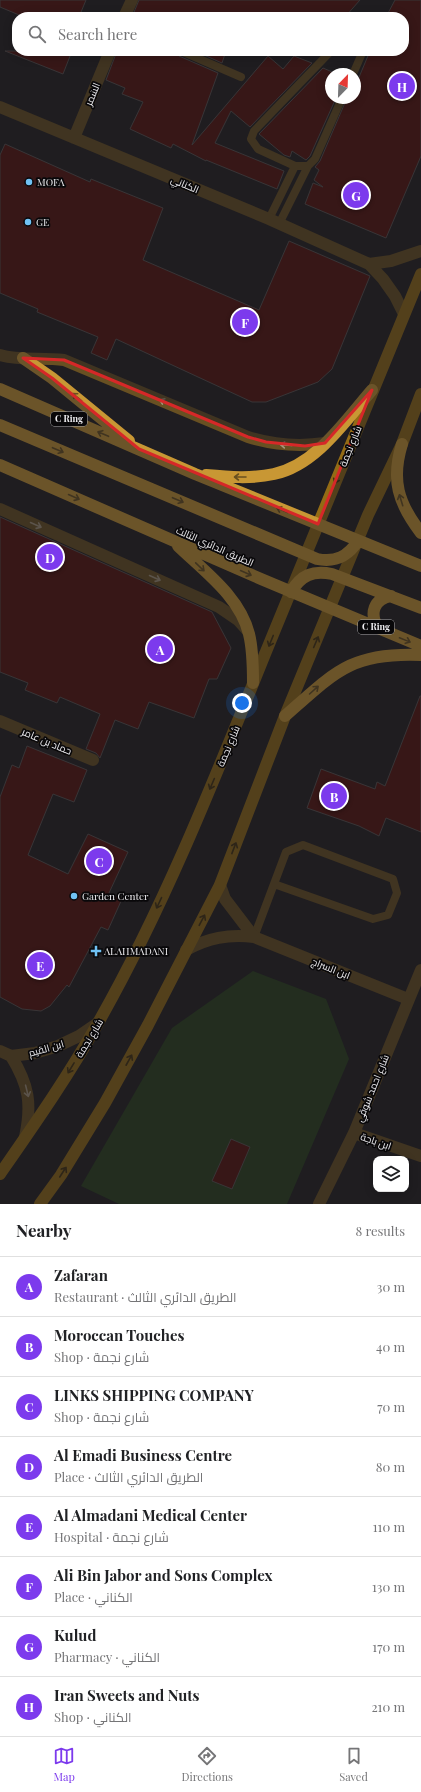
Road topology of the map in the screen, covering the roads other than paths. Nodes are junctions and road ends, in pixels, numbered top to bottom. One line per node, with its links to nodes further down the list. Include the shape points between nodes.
1 (132, 0): 2 (street)
2 (126, 12)
3 (108, 56): 11 (street, السَمر)
4 (193, 56): 8 (lane)
5 (326, 56): 12 (lane, via 252,134 252,142 258,149)
6 (361, 56): 7 (lane)
7 (356, 68)
8 (241, 77)
9 (339, 104): 13 (lane, via 315,159)
10 (0, 107): 11 (street, الكناني)
11 (74, 138): 14 (street, الكناني)
12 (295, 166): 13 (lane); 14 (lane)
13 (308, 166): 14 (lane)
14 (274, 222): 16 (street, الكناني)
15 (421, 251): 16 (street, via 391,261)
16 (369, 264): 18 (street, الكناني, via 387,285)
17 (421, 274): 18 (main road, شارع نجمة)
18 (404, 314): 22 (main road, شارع نجمة)
19 (0, 355): 20 (street)
20 (23, 358): 25 (street, one-way to 20, via 305,446 266,442 248,437 64,360 47,357); 27 (highway, one-way to 20, via 52,378)
21 (0, 389): 27 (highway, C Ring, one-way to 21)
22 (372, 390): 25 (highway); 31 (main road, شارع نجمة, one-way to 31)
23 (421, 394): 26 (main road)
24 (0, 425): 35 (highway, one-way to 35)
25 (325, 443): 29 (highway, one-way to 29, via 298,465 273,474)
26 (402, 444): 32 (highway, one-way to 26, via 405,509 398,489 396,463); 34 (main road)
27 (139, 449): 29 (highway, C Ring)
28 (0, 465): 33 (highway, الطريق الدائري الثالث / C Ring, one-way to 33)
29 (195, 474): 31 (highway, C Ring, one-way to 29)
30 (0, 509): 43 (street, one-way to 43, via 219,607 238,620)
31 (318, 524): 34 (highway, C Ring); 35 (main road, شارع نجمة)
32 (421, 533)
33 (172, 540): 38 (highway, الطريق الدائري الثالث / C Ring, one-way to 38); 43 (highway, one-way to 43, via 229,595 243,616)
34 (358, 540): 35 (highway, via 351,551 338,559 322,560); 36 (highway, C Ring); 37 (main road)
35 (306, 555): 38 (main road, شارع نجمة)
36 (421, 566)
37 (343, 578): 38 (highway, via 314,572 299,580); 39 (highway); 41 (main road)
38 (291, 592): 41 (highway, الطريق الدائري الثالث / C Ring); 46 (main road, شارع نجمة, one-way to 46)
39 (392, 596): 40 (highway); 42 (highway, via 384,597 374,608 373,615)
40 (421, 608)
41 (330, 609): 42 (highway, الطريق الدائري الثالث / C Ring); 47 (main road, one-way to 41)
42 (378, 628): 44 (highway, الطريق الدائري الثالث / C Ring, one-way to 44)
43 (249, 633): 46 (highway)
44 (421, 646)
45 (421, 655): 47 (highway, one-way to 45, via 331,676 349,665 379,656)
46 (253, 683): 56 (main road, شارع نجمة, one-way to 56, via 238,724 178,861 130,963)
47 (285, 716): 51 (main road, one-way to 47)
48 (0, 721): 49 (street, حماد بن عامر)
49 (93, 760)
50 (274, 884): 50 (lane, via 286,852 303,845 393,879 397,893 388,915 373,919); 52 (lane)
51 (220, 885): 52 (street, via 225,899); 53 (main road, one-way to 51)
52 (254, 937): 53 (street, ابن السراج, via 218,937); 55 (street, ابن السراج)
53 (186, 950): 63 (main road, one-way to 53, via 105,1104)
54 (421, 970): 55 (street, شارع احمد شوقي)
55 (408, 999): 59 (street, شارع احمد شوقي)
56 (98, 1023): 58 (street, ابن القيم, via 58,1046 35,1053); 60 (main road, شارع نجمة, one-way to 60)
57 (0, 1051): 58 (street)
58 (11, 1056): 60 (street, ابن القيم, one-way to 60, via 22,1074 29,1095 30,1116)
59 (354, 1133): 61 (street, ابن باجة); 64 (street, شارع احمد شوقي)
60 (25, 1137): 62 (main road, شارع نجمة)
61 (421, 1156)
62 (0, 1174)
63 (40, 1204)
64 (319, 1204)

